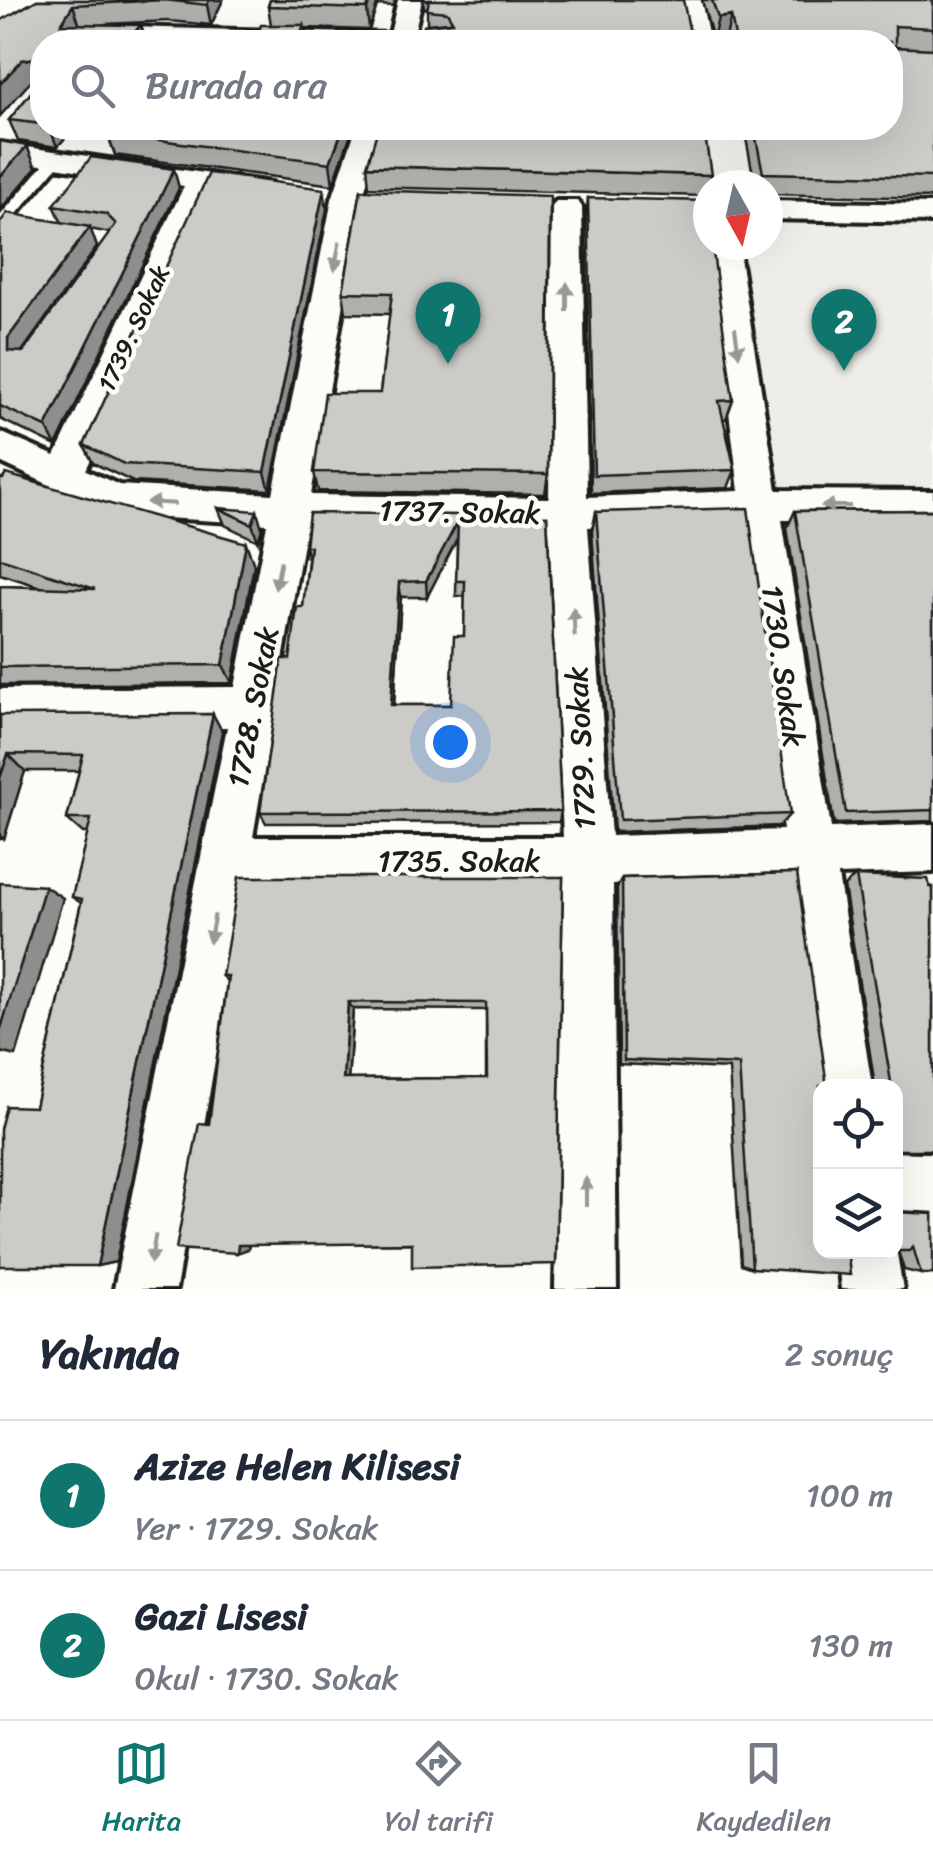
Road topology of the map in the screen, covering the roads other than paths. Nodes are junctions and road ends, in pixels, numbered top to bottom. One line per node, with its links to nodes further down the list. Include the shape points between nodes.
1 (410, 0): 3 (street)
2 (689, 0): 4 (street)
3 (400, 30)
4 (695, 30)
5 (4, 139): 7 (street)
6 (363, 140): 9 (street, 1728. Sokak)
7 (56, 159): 8 (street); 13 (lane)
8 (202, 180): 9 (street); 17 (street, 1739. Sokak)
9 (336, 197): 19 (street, 1728. Sokak, one-way to 19)
10 (567, 207): 21 (street, 1729. Sokak, one-way to 10)
11 (783, 210): 12 (street)
12 (933, 214)
13 (2, 224): 14 (lane)
14 (22, 225)
15 (725, 260): 18 (street, 1730. Sokak, one-way to 18)
16 (0, 446): 17 (street, 1737. Sokak)
17 (64, 476): 19 (street, 1737. Sokak, one-way to 17, via 114,500)
18 (760, 506): 20 (street, 1737. Sokak, one-way to 18); 21 (street, 1737. Sokak); 25 (street, 1730. Sokak)
19 (290, 510): 21 (street, 1737. Sokak); 22 (street, 1728. Sokak, one-way to 22)
20 (931, 511)
21 (568, 513): 27 (street, 1729. Sokak, one-way to 21)
22 (252, 707): 23 (street); 26 (street, 1728. Sokak)
23 (0, 709)
24 (933, 848): 25 (street, 1735. Sokak)
25 (811, 853): 27 (street, 1735. Sokak); 28 (street, 1730. Sokak)
26 (224, 861): 27 (street, 1735. Sokak); 30 (street, 1728. Sokak, one-way to 30)
27 (588, 861): 31 (street, 1729. Sokak, one-way to 27)
28 (843, 1079)
29 (868, 1259): 32 (street)
30 (145, 1289)
31 (586, 1289)
32 (872, 1289)

